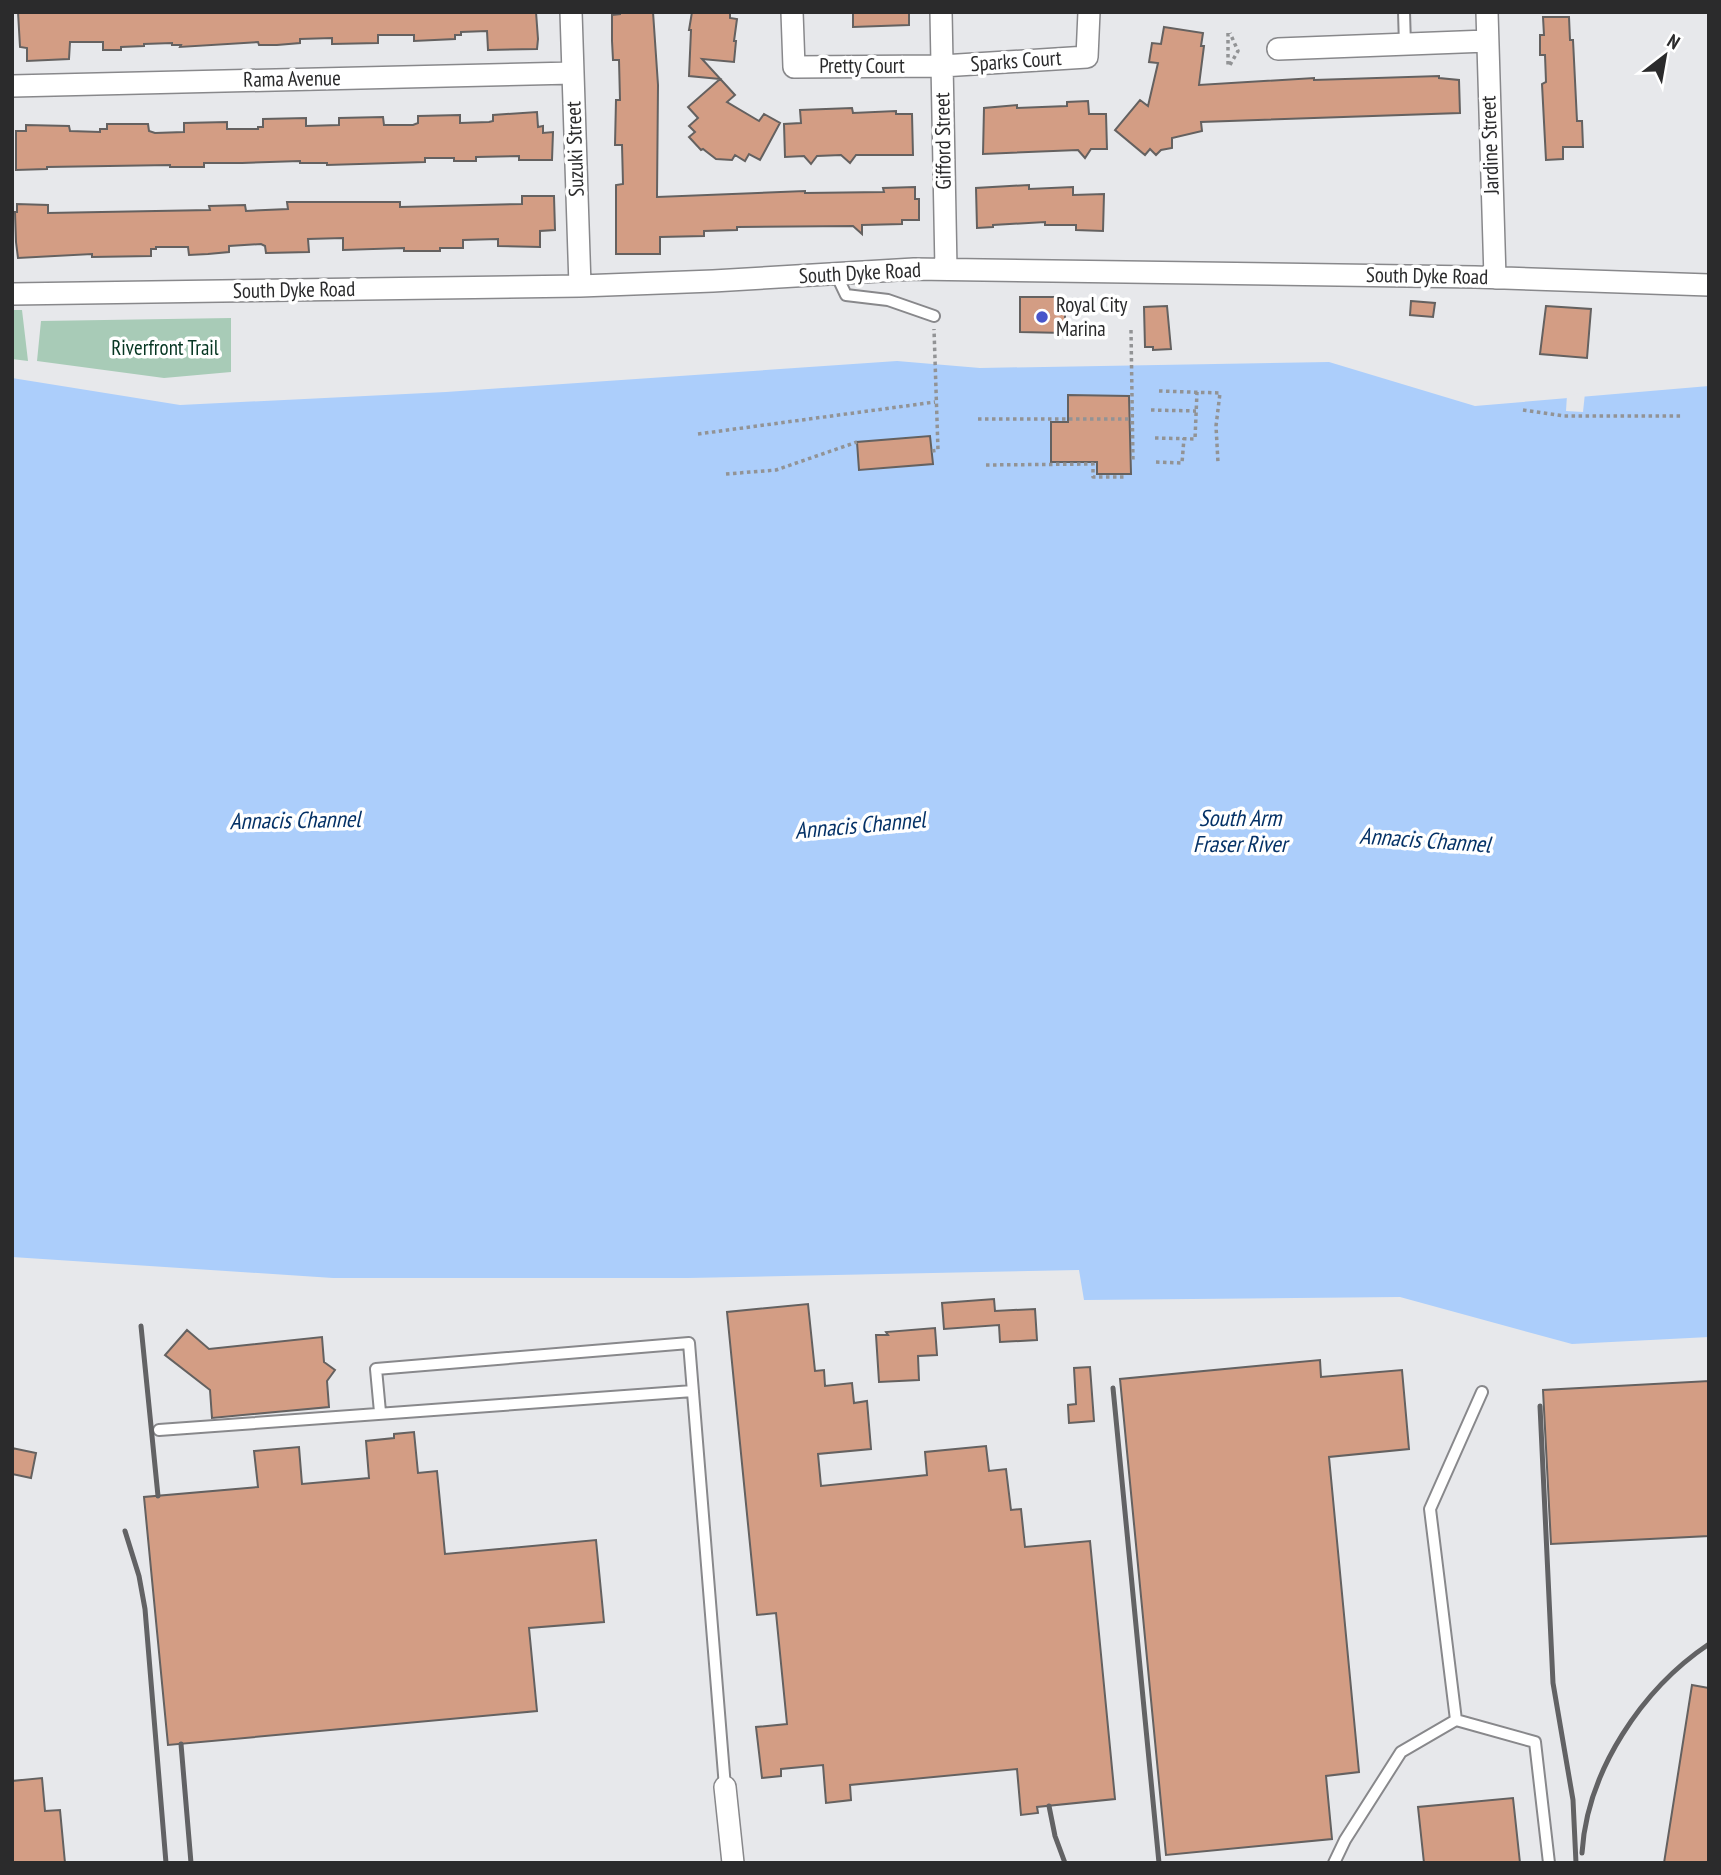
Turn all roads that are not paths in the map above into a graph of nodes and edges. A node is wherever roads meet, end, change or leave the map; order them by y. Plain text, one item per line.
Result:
1 (571, 12) edge
2 (792, 12) edge
3 (941, 12) edge
4 (1089, 12) edge
5 (1404, 12) edge
6 (1487, 12) edge
7 (1487, 41) junction
8 (1405, 45) junction
9 (1278, 49) dead end
10 (942, 66) junction
11 (573, 73) junction
12 (12, 86) edge
13 (946, 269) junction
14 (836, 274) junction
15 (1495, 278) junction
16 (1709, 285) edge
17 (580, 286) junction
18 (12, 294) edge
19 (934, 316) road end
20 (693, 1391) junction
21 (1482, 1392) dead end
22 (380, 1412) junction
23 (159, 1430) dead end
24 (1456, 1720) junction
25 (724, 1787) joint
26 (733, 1863) edge
27 (1334, 1863) edge
28 (1549, 1863) edge

1 - 11 street, Suzuki Street
2 - 10 street, Pretty Court
3 - 10 street, Gifford Street
4 - 10 street, Sparks Court
5 - 8 lane
6 - 7 street, Jardine Street
7 - 8 street
7 - 15 street, Jardine Street
8 - 9 street
10 - 13 street, Gifford Street
11 - 12 street, Rama Avenue
11 - 17 street, Suzuki Street
13 - 14 street, South Dyke Road
13 - 15 street, South Dyke Road
14 - 17 street, South Dyke Road
14 - 19 lane
15 - 16 street, South Dyke Road
17 - 18 street, South Dyke Road
20 - 22 lane
20 - 22 lane
20 - 25 lane
21 - 24 lane
22 - 23 lane
24 - 27 lane
24 - 28 lane
25 - 26 street

